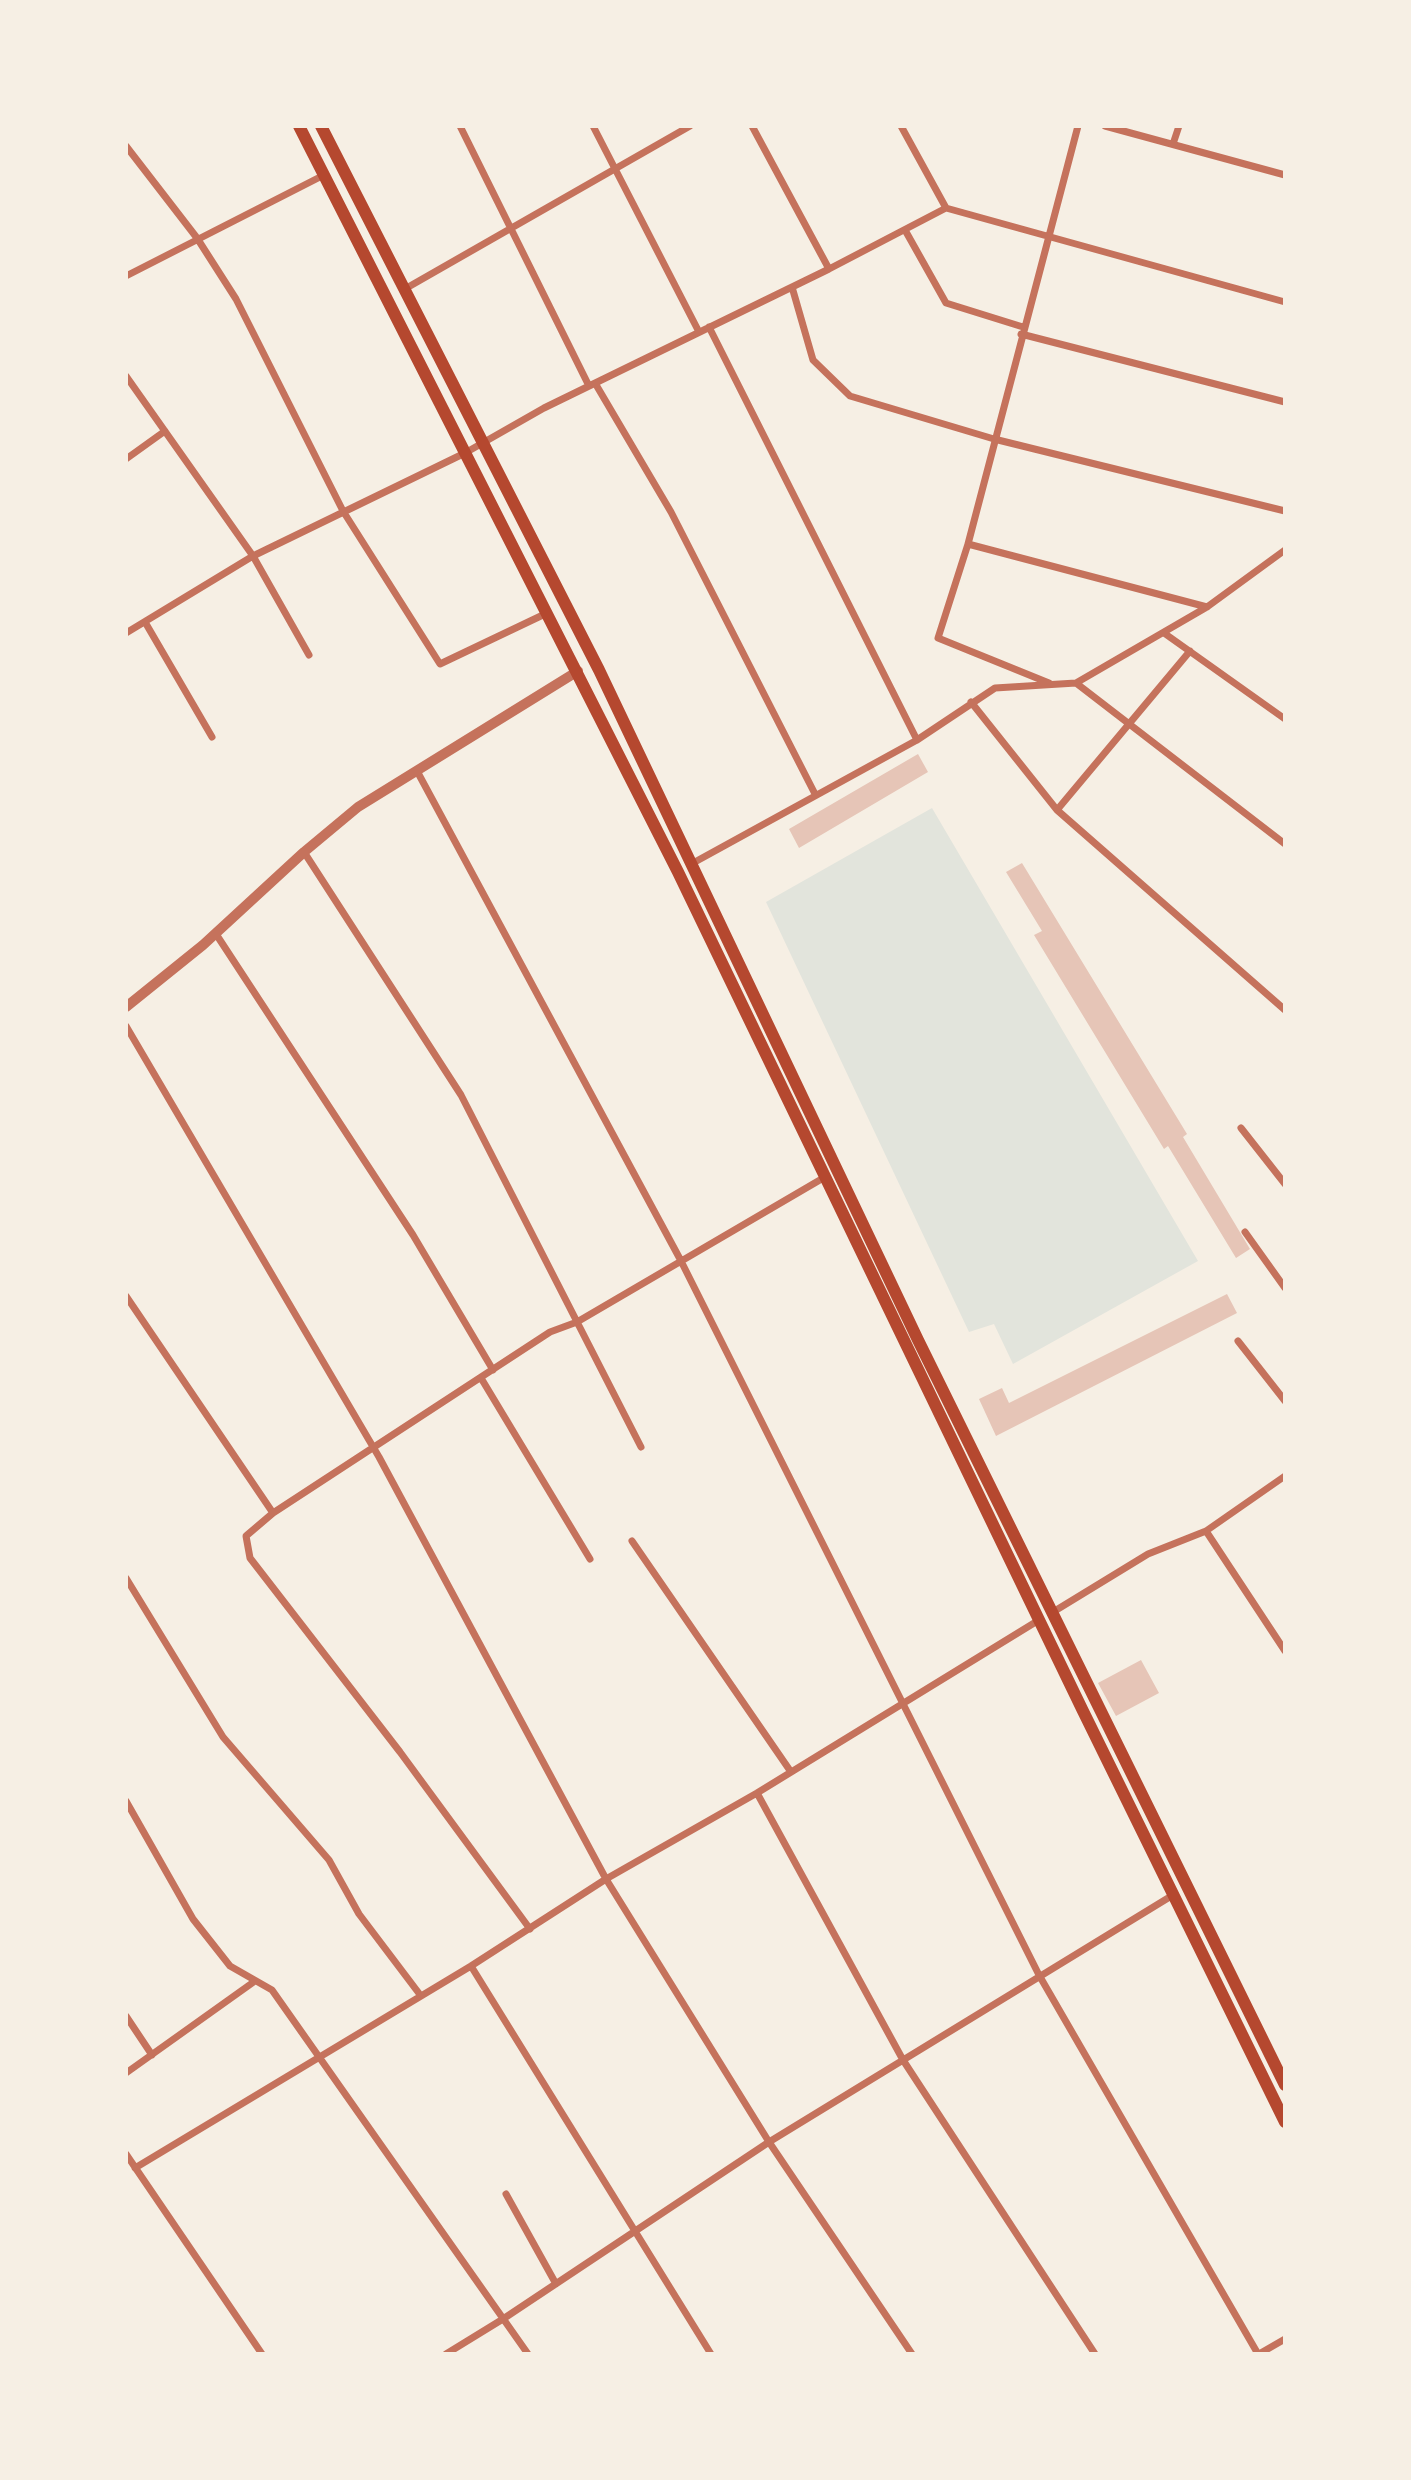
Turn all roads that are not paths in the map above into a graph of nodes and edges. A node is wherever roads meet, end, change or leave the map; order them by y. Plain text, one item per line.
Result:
1 (299, 126) edge
2 (321, 126) edge
3 (460, 126) edge
4 (593, 126) edge
5 (690, 126) edge
6 (752, 126) edge
7 (901, 126) edge
8 (1078, 126) edge
9 (1105, 126) edge
10 (1178, 126) edge
11 (1173, 144) junction
12 (126, 146) edge
13 (615, 170) junction
14 (324, 175) junction
15 (1285, 175) edge
16 (946, 208) junction
17 (513, 229) junction
18 (905, 230) junction
19 (1051, 236) junction
20 (197, 238) junction
21 (829, 269) junction
22 (126, 276) edge
23 (792, 286) junction
24 (403, 290) junction
25 (1285, 302) edge
26 (709, 327) junction
27 (1022, 331) junction
28 (699, 332) junction
29 (126, 376) edge
30 (592, 384) junction
31 (1285, 401) edge
32 (165, 431) junction
33 (994, 439) junction
34 (481, 443) junction
35 (465, 453) junction
36 (126, 458) edge
37 (343, 511) junction
38 (1285, 512) edge
39 (968, 544) junction
40 (1283, 555) edge
41 (253, 556) junction
42 (1207, 607) junction
43 (545, 614) junction
44 (145, 622) junction
45 (1164, 633) junction
46 (126, 634) edge
47 (1190, 651) junction
48 (309, 655) dead end
49 (579, 671) junction
50 (1076, 683) junction
51 (1050, 684) junction
52 (971, 702) junction
53 (1285, 719) edge
54 (1131, 725) junction
55 (212, 737) dead end
56 (917, 740) junction
57 (417, 771) junction
58 (815, 793) junction
59 (1057, 810) junction
60 (1285, 844) edge
61 (304, 852) junction
62 (693, 863) junction
63 (216, 934) junction
64 (126, 1007) edge
65 (1285, 1010) edge
66 (126, 1026) edge
67 (1241, 1128) dead end
68 (825, 1177) junction
69 (1285, 1184) edge
70 (1245, 1232) dead end
71 (680, 1259) junction
72 (1285, 1288) edge
73 (126, 1296) edge
74 (577, 1322) junction
75 (1238, 1340) dead end
76 (493, 1370) junction
77 (481, 1378) junction
78 (1285, 1401) edge
79 (373, 1447) junction
80 (641, 1447) dead end
81 (1285, 1476) edge
82 (273, 1513) junction
83 (1206, 1531) junction
84 (632, 1541) dead end
85 (590, 1559) dead end
86 (126, 1578) edge
87 (1053, 1612) junction
88 (1039, 1620) junction
89 (1285, 1651) edge
90 (901, 1703) junction
91 (791, 1772) junction
92 (757, 1793) junction
93 (126, 1801) edge
94 (606, 1879) junction
95 (1173, 1895) junction
96 (530, 1929) junction
97 (471, 1966) junction
98 (1039, 1975) junction
99 (255, 1981) junction
100 (421, 1996) junction
101 (126, 2016) edge
102 (152, 2054) junction
103 (318, 2059) junction
104 (902, 2060) junction
105 (126, 2073) edge
106 (1285, 2085) edge
107 (1285, 2122) edge
108 (769, 2142) junction
109 (126, 2154) edge
110 (135, 2168) junction
111 (506, 2194) dead end
112 (637, 2229) junction
113 (556, 2284) junction
114 (503, 2319) junction
115 (1285, 2339) edge
116 (262, 2354) edge
117 (446, 2354) edge
118 (528, 2354) edge
119 (711, 2354) edge
120 (912, 2354) edge
121 (1095, 2354) edge
122 (1259, 2354) edge

1 - 14 main road
2 - 24 main road
3 - 17 street
4 - 13 street
5 - 13 street
6 - 21 street
7 - 16 street
8 - 19 street
9 - 11 street
10 - 11 street
11 - 15 street
12 - 20 street
13 - 17 street
13 - 28 street
14 - 20 street
14 - 35 main road
16 - 18 street
16 - 19 street
17 - 24 street
17 - 30 street
18 - 21 street
18 - 27 street
19 - 25 street
19 - 27 street
20 - 22 street
20 - 37 street
21 - 23 street
23 - 26 street
23 - 33 street
24 - 34 main road
26 - 28 street
26 - 56 street
27 - 31 street
27 - 33 street
28 - 30 street
29 - 32 street
30 - 34 street
30 - 58 street
32 - 36 street
32 - 41 street
33 - 38 street
33 - 39 street
34 - 35 street
34 - 62 main road
35 - 37 street
35 - 43 main road
37 - 41 street
37 - 43 street
39 - 42 street
39 - 51 street
40 - 42 street
41 - 44 street
41 - 48 street
42 - 45 street
43 - 49 main road
44 - 46 street
44 - 55 street
45 - 47 street
45 - 50 street
47 - 53 street
47 - 54 street
49 - 57 street
49 - 68 main road
50 - 51 street
50 - 54 street
51 - 52 street
52 - 56 street
52 - 59 street
54 - 59 street
54 - 60 street
56 - 58 street
57 - 61 street
57 - 71 street
58 - 62 street
59 - 65 street
61 - 63 street
61 - 74 street
62 - 87 main road
63 - 64 street
63 - 76 street
66 - 79 street
67 - 69 street
68 - 71 street
68 - 88 main road
70 - 72 street
71 - 74 street
71 - 90 street
73 - 82 street
74 - 76 street
74 - 80 street
75 - 78 street
76 - 77 street
77 - 79 street
77 - 85 street
79 - 82 street
79 - 94 street
81 - 83 street
82 - 96 street
83 - 87 street
83 - 89 street
84 - 91 street
86 - 100 street
87 - 106 main road
88 - 90 street
88 - 95 main road
90 - 91 street
90 - 98 street
91 - 92 street
92 - 94 street
92 - 104 street
93 - 99 street
94 - 96 street
94 - 108 street
95 - 98 street
95 - 107 main road
96 - 97 street
97 - 100 street
97 - 112 street
98 - 104 street
98 - 122 street
99 - 102 street
99 - 103 street
100 - 103 street
101 - 102 street
102 - 105 street
103 - 110 street
103 - 114 street
104 - 108 street
104 - 121 street
108 - 112 street
108 - 120 street
109 - 110 street
110 - 116 street
111 - 113 street
112 - 113 street
112 - 119 street
113 - 114 street
114 - 117 street
114 - 118 street
115 - 122 street

